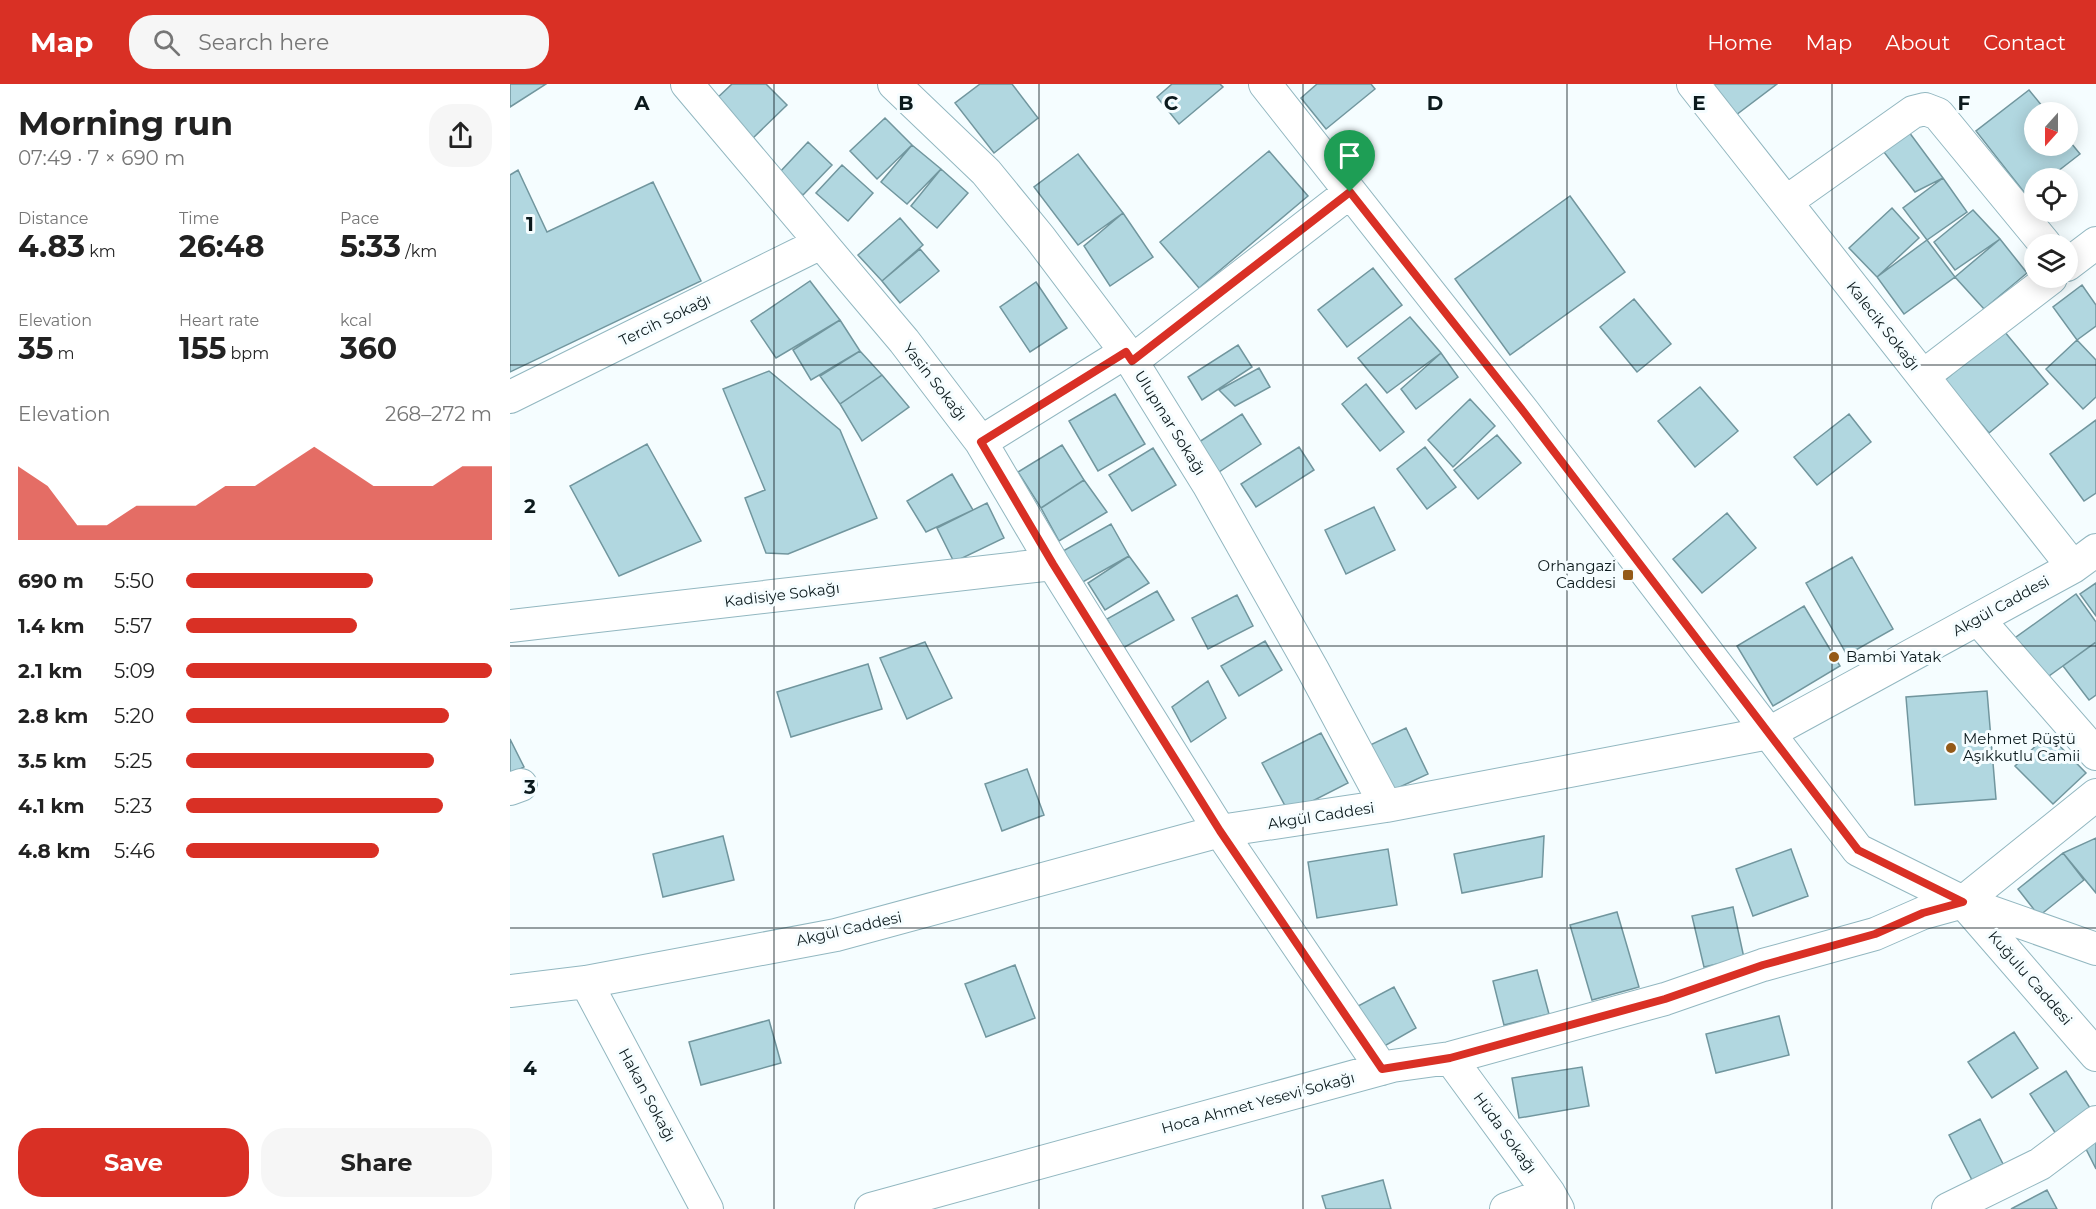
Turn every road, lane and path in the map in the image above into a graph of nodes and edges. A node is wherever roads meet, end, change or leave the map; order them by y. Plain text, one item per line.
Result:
1 (687, 84) edge
2 (894, 84) edge
3 (1265, 84) edge
4 (1693, 84) edge
5 (1350, 192) junction
6 (1786, 202) junction
7 (2037, 234) edge
8 (821, 243) junction
9 (2096, 243) edge
10 (2078, 257) edge
11 (2038, 288) edge
12 (1129, 356) junction
13 (1923, 376) junction
14 (510, 396) edge
15 (981, 442) junction
16 (2084, 558) edge
17 (1053, 564) junction
18 (1978, 619) junction
19 (510, 626) edge
20 (1769, 733) junction
21 (2096, 754) edge
22 (2096, 795) edge
23 (1386, 806) junction
24 (1220, 831) junction
25 (1963, 902) junction
26 (2096, 949) edge
27 (586, 982) junction
28 (510, 991) edge
29 (2096, 1055) edge
30 (1450, 1058) junction
31 (1382, 1069) junction
32 (2096, 1122) edge
33 (1554, 1201) edge
34 (707, 1209) edge
35 (871, 1209) edge
36 (1506, 1209) edge
37 (1948, 1209) edge

1 - 8 street, Yasin Sokağı
2 - 12 street, Ulupınar Sokağı
3 - 5 street
4 - 6 street, Kalecik Sokağı
5 - 12 street
5 - 20 street
6 - 7 street
6 - 13 street, Kalecik Sokağı
8 - 14 street, Tercih Sokağı
8 - 15 street, Yasin Sokağı
9 - 10 street
11 - 13 street
12 - 15 street
12 - 23 street, Ulupınar Sokağı
13 - 16 street, Kalecik Sokağı
15 - 17 street, Yasin Sokağı
16 - 18 street, Akgül Caddesi
17 - 19 street, Kadisiye Sokağı
17 - 24 street, Yasin Sokağı
18 - 20 street, Akgül Caddesi
18 - 21 street
20 - 23 street, Akgül Caddesi
20 - 25 street
22 - 25 street, Hoca Ahmet Yesevi Sokağı
23 - 24 street, Akgül Caddesi
24 - 27 street, Akgül Caddesi
24 - 31 street, Yasin Sokağı
25 - 26 street
25 - 29 street, Kuğulu Caddesi
25 - 30 street, Hoca Ahmet Yesevi Sokağı
27 - 28 street, Akgül Caddesi
27 - 34 street, Hakan Sokağı
30 - 31 street, Hoca Ahmet Yesevi Sokağı
30 - 33 street, Hüda Sokağı
31 - 35 street, Hoca Ahmet Yesevi Sokağı
32 - 37 street
33 - 36 street

